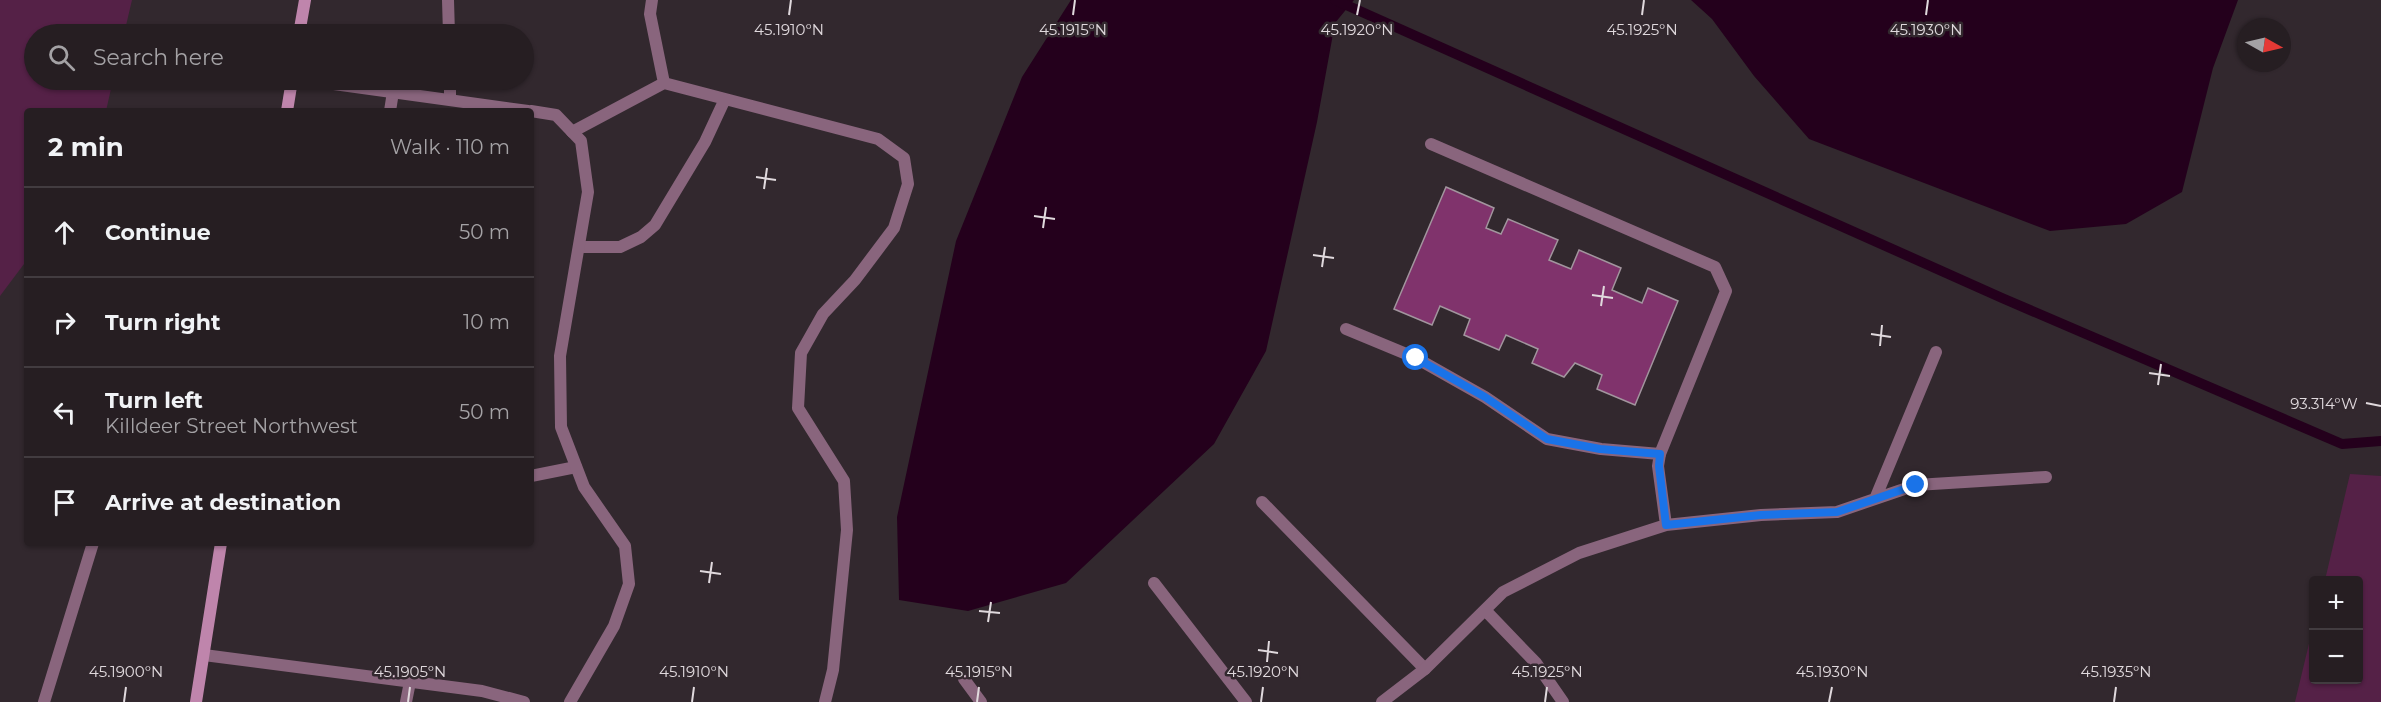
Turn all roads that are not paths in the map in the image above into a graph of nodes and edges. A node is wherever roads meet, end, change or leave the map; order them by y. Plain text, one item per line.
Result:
1 (304, 0) edge
2 (448, 0) edge
3 (652, 0) edge
4 (300, 24) edge
5 (449, 24) edge
6 (664, 83) junction
7 (290, 90) edge
8 (378, 90) edge
9 (450, 90) edge
10 (393, 92) junction
11 (450, 99) junction
12 (725, 99) junction
13 (287, 108) edge
14 (390, 108) edge
15 (509, 108) edge
16 (534, 112) edge
17 (572, 132) junction
18 (1431, 144) dead end
19 (579, 247) junction
20 (1346, 329) dead end
21 (1935, 352) dead end
22 (1660, 454) junction
23 (576, 467) junction
24 (534, 475) edge
25 (2046, 477) dead end
26 (1875, 499) junction
27 (1262, 502) dead end
28 (1666, 525) junction
29 (92, 546) edge
30 (221, 546) edge
31 (1154, 583) dead end
32 (1485, 610) junction
33 (204, 655) junction
34 (1425, 669) junction
35 (964, 679) dead end
36 (410, 682) junction
37 (44, 702) edge
38 (196, 702) edge
39 (406, 702) edge
40 (524, 702) edge
41 (570, 702) edge
42 (825, 702) edge
43 (981, 702) edge
44 (1246, 702) edge
45 (1382, 702) edge
46 (1563, 702) edge

1 - 4 street
2 - 5 street
3 - 6 street
6 - 12 street
6 - 17 street
7 - 13 street
8 - 10 street
9 - 11 street
10 - 11 street
10 - 14 street
11 - 15 street
12 - 19 street
12 - 42 street
16 - 17 street
17 - 19 street
18 - 22 street
19 - 23 street
20 - 22 street
21 - 26 street
22 - 28 street
23 - 24 street
23 - 41 street
25 - 26 street
26 - 28 street
27 - 34 street
28 - 32 street
29 - 37 street
30 - 33 street
31 - 44 street
32 - 34 street
32 - 46 street
33 - 36 street
33 - 38 street
34 - 45 street
35 - 43 street
36 - 39 street
36 - 40 street

